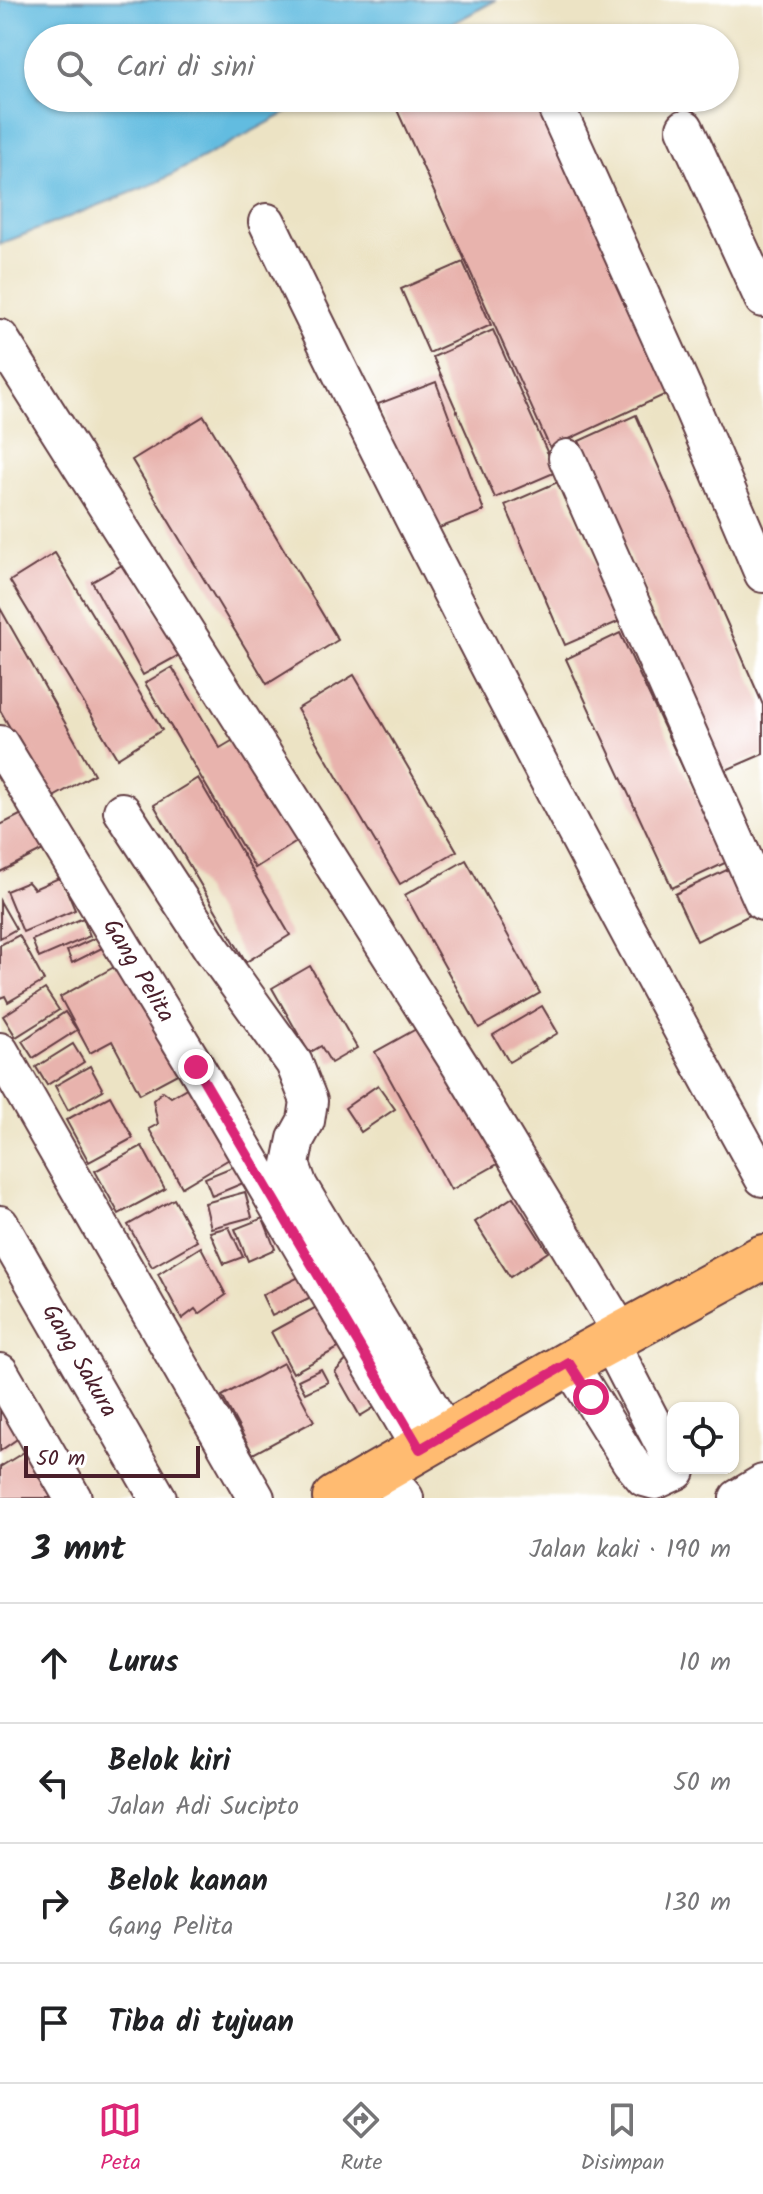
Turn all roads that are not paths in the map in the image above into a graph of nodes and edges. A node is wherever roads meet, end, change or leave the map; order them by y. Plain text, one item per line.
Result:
1 (558, 112) edge
2 (685, 128) dead end
3 (267, 222) dead end
4 (763, 299) edge
5 (0, 338) edge
6 (567, 458) dead end
7 (763, 574) edge
8 (0, 744) edge
9 (122, 811) dead end
10 (763, 902) edge
11 (0, 1051) edge
12 (763, 1178) edge
13 (0, 1224) edge
14 (763, 1257) edge
15 (616, 1337) junction
16 (569, 1363) junction
17 (0, 1372) edge
18 (433, 1441) junction
19 (680, 1475) edge
20 (763, 1483) edge
21 (394, 1485) edge
22 (73, 1498) edge
23 (158, 1498) edge
24 (256, 1498) edge
25 (335, 1498) edge
26 (738, 1498) edge

1 - 7 street
2 - 4 street
3 - 12 street
5 - 15 street
6 - 10 street
8 - 18 street, Gang Pelita
9 - 18 street
11 - 24 street
13 - 23 street, Gang Sakura
14 - 15 main road
15 - 16 main road
15 - 19 street
16 - 18 main road
16 - 19 street
17 - 22 street
18 - 21 main road
20 - 26 street
21 - 25 main road

